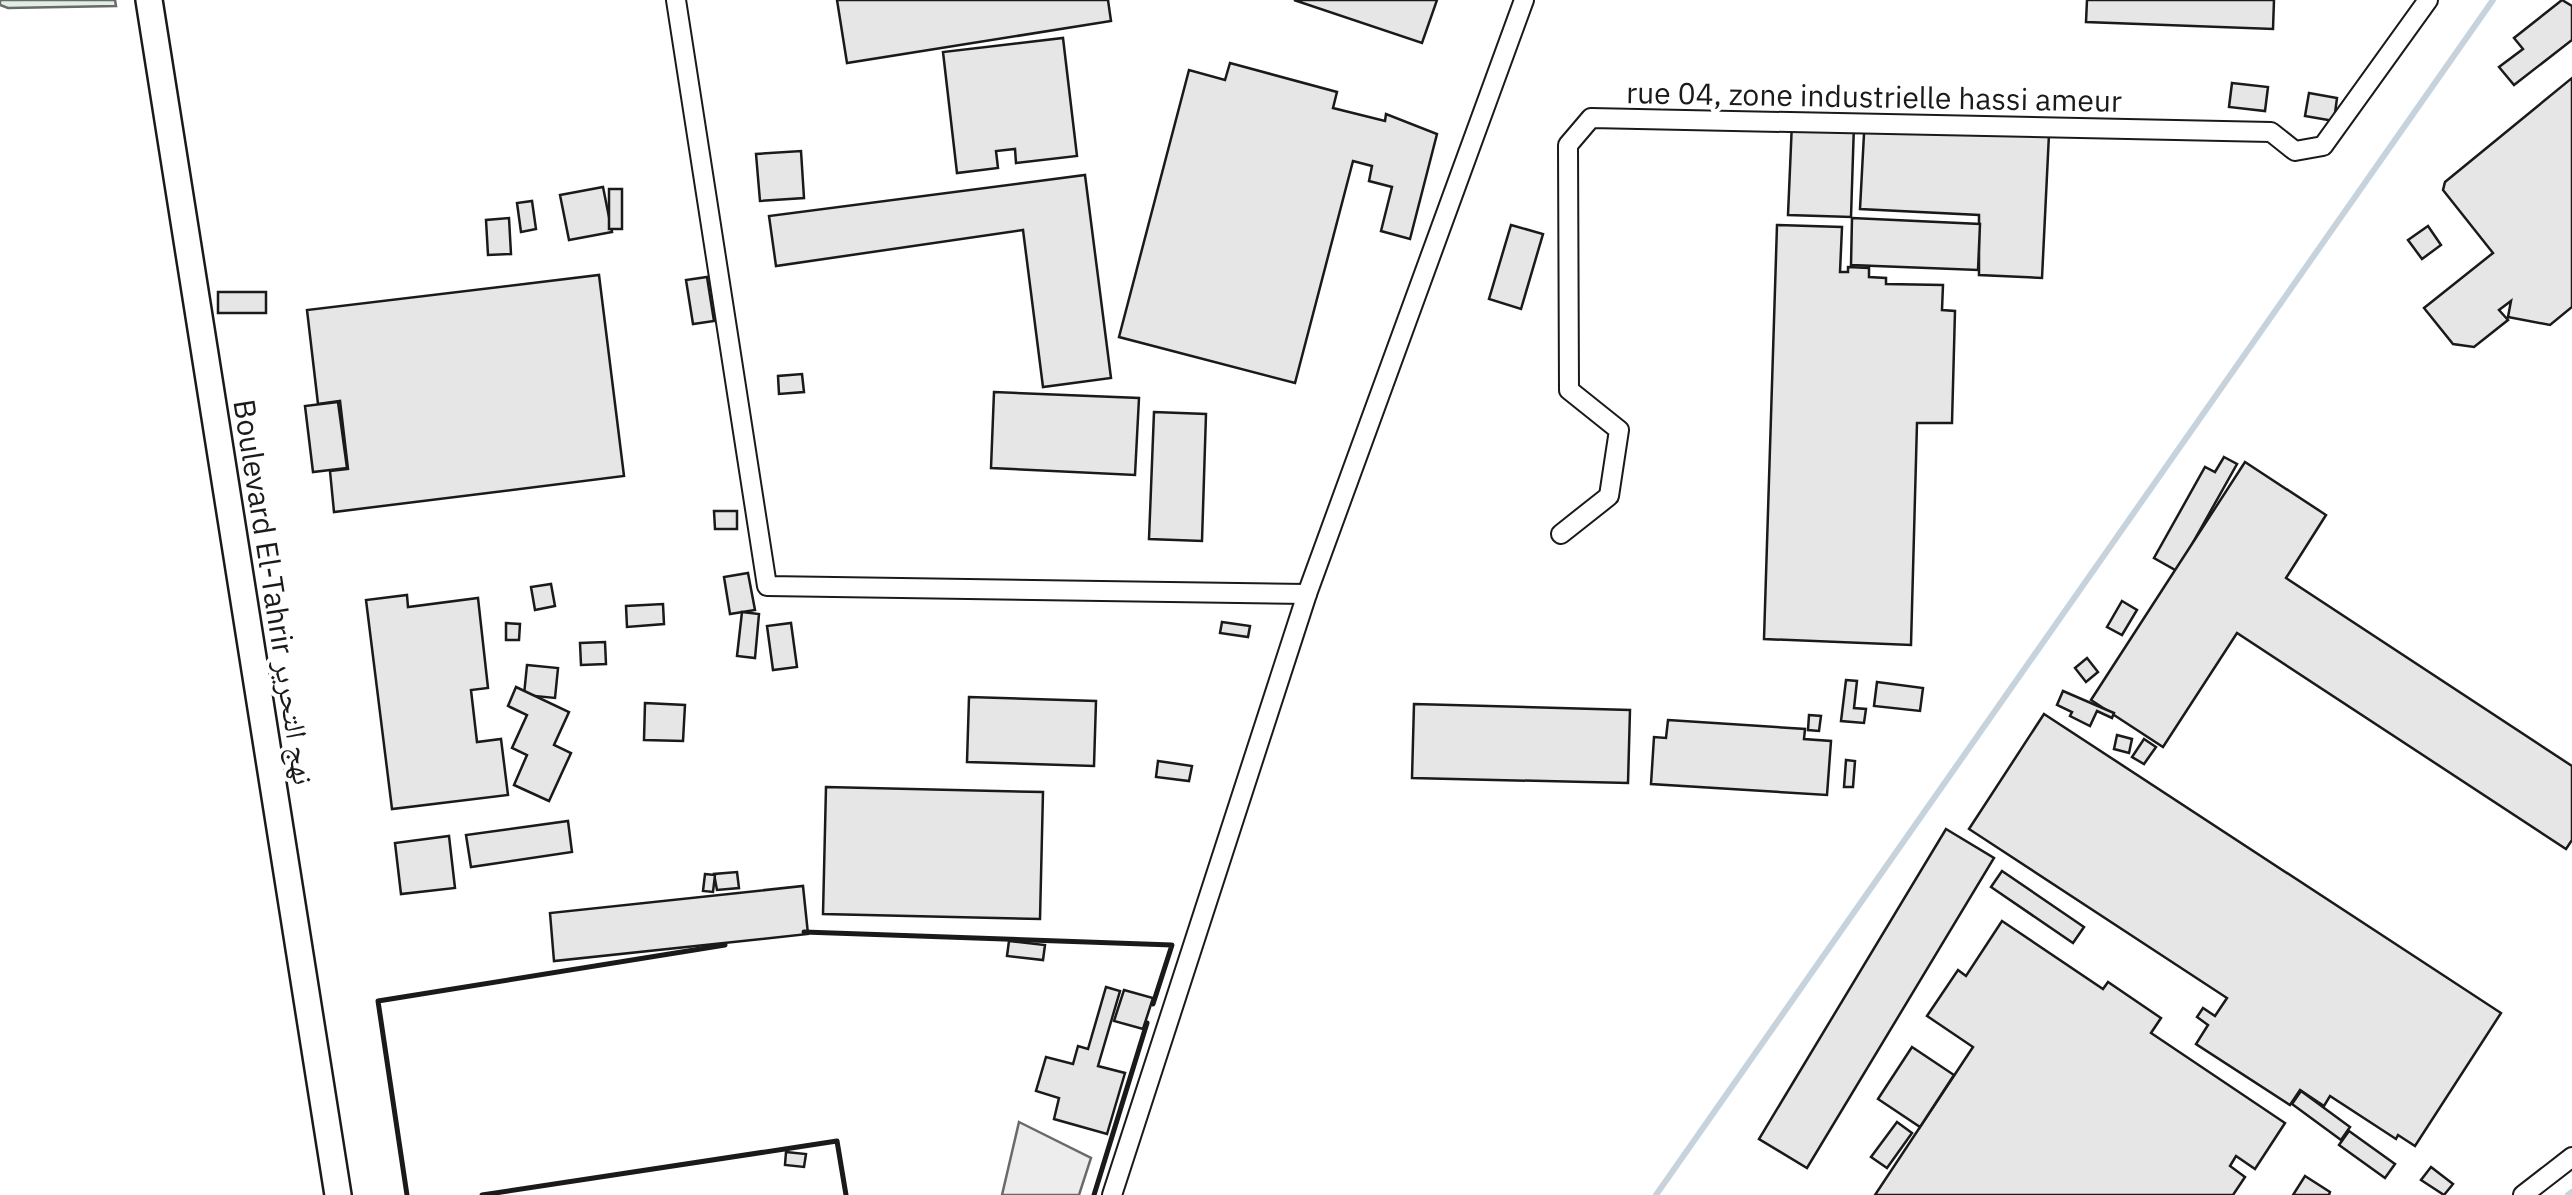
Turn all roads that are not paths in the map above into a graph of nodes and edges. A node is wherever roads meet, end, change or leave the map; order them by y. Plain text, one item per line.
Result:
1 (149, 0) edge
2 (676, 0) edge
3 (1524, 0) edge
4 (2428, 0) edge
5 (1561, 534) dead end
6 (1308, 594) junction
7 (2572, 1157) edge
8 (338, 1195) edge
9 (1112, 1195) edge
10 (2523, 1195) edge

1 - 8 main road, Boulevard El-Tahrir نهج التحرير
2 - 6 street
3 - 6 street
4 - 5 street, rue 04, zone industrielle hassi ameur
6 - 9 street
7 - 10 street

